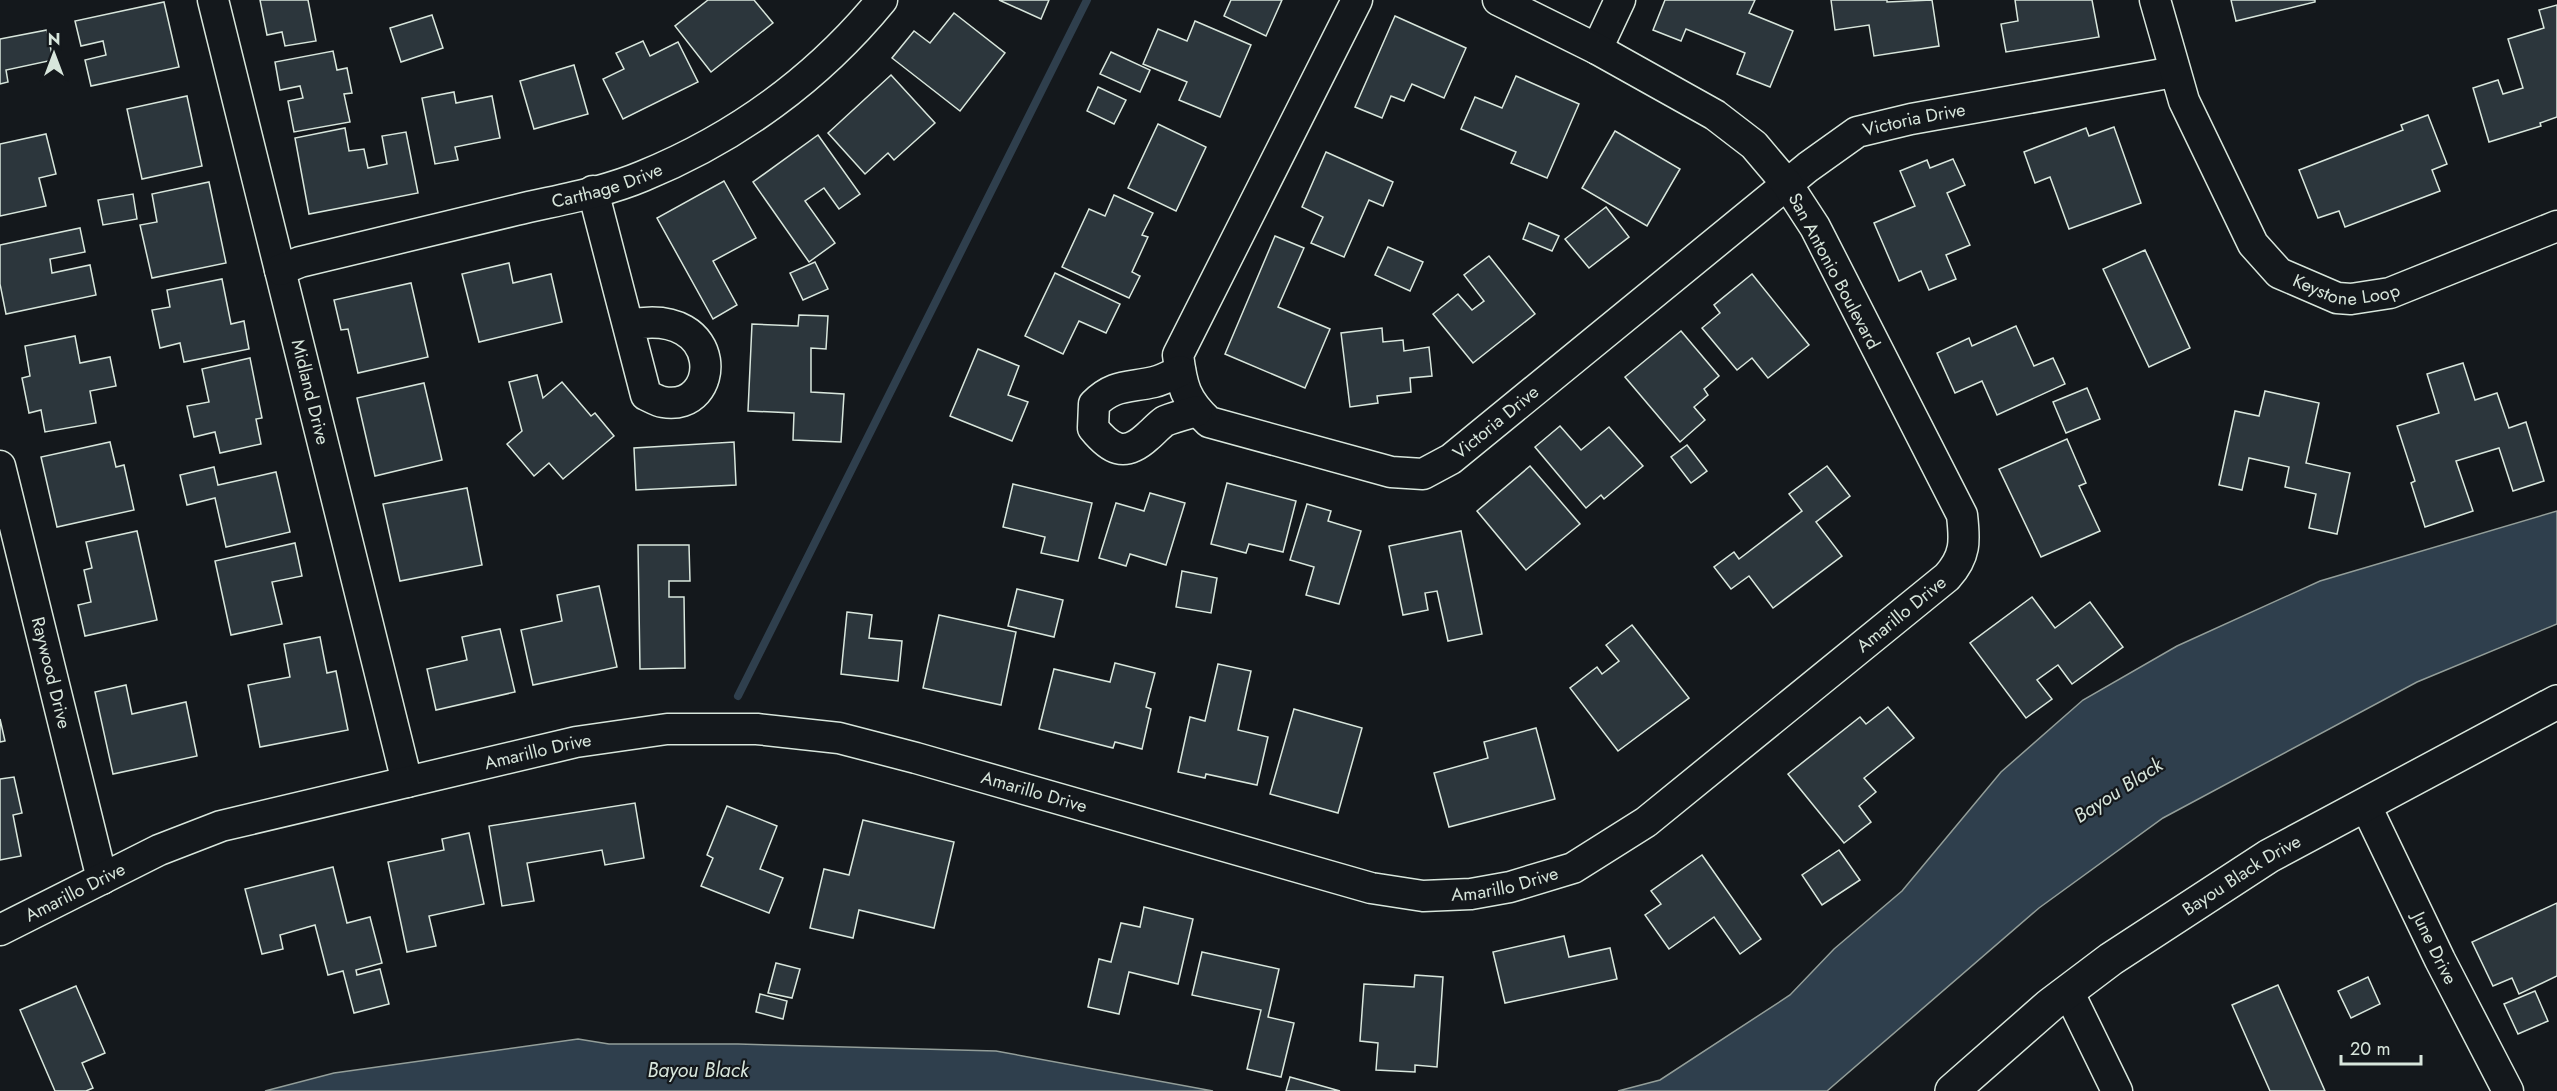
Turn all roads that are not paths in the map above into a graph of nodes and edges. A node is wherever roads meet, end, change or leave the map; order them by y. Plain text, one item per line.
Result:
1 (213, 0) edge
2 (882, 0) edge
3 (1358, 0) edge
4 (1498, 0) edge
5 (1620, 0) edge
6 (2155, 0) edge
7 (1597, 50) junction
8 (2174, 72) junction
9 (1787, 184) junction
10 (593, 191) junction
11 (2557, 226) edge
12 (280, 270) junction
13 (629, 325) dead end
14 (1180, 371) junction
15 (1197, 411) junction
16 (0, 466) edge
17 (1965, 540) joint
18 (2557, 702) edge
19 (407, 782) junction
20 (2365, 804) junction
21 (102, 879) junction
22 (0, 930) edge
23 (2068, 991) junction
24 (1952, 1091) edge
25 (2117, 1091) edge
26 (2508, 1091) edge

1 - 12 street, Midland Drive
2 - 10 street, Carthage Drive
3 - 14 street
4 - 7 street, San Antonio Boulevard
5 - 7 street
6 - 8 street, Keystone Loop
7 - 9 street, San Antonio Boulevard
8 - 9 street, Victoria Drive
8 - 11 street, Keystone Loop
9 - 15 street, Victoria Drive
9 - 17 street, San Antonio Boulevard
10 - 12 street, Carthage Drive
10 - 13 street
12 - 19 street, Midland Drive
14 - 15 street
14 - 15 street
16 - 21 street, Raywood Drive
17 - 19 street, Amarillo Drive
18 - 20 main road, Bayou Black Drive
19 - 21 street, Amarillo Drive
20 - 23 main road, Bayou Black Drive
20 - 26 street, June Drive
21 - 22 street, Amarillo Drive
23 - 24 main road, Bayou Black Drive
23 - 25 street

